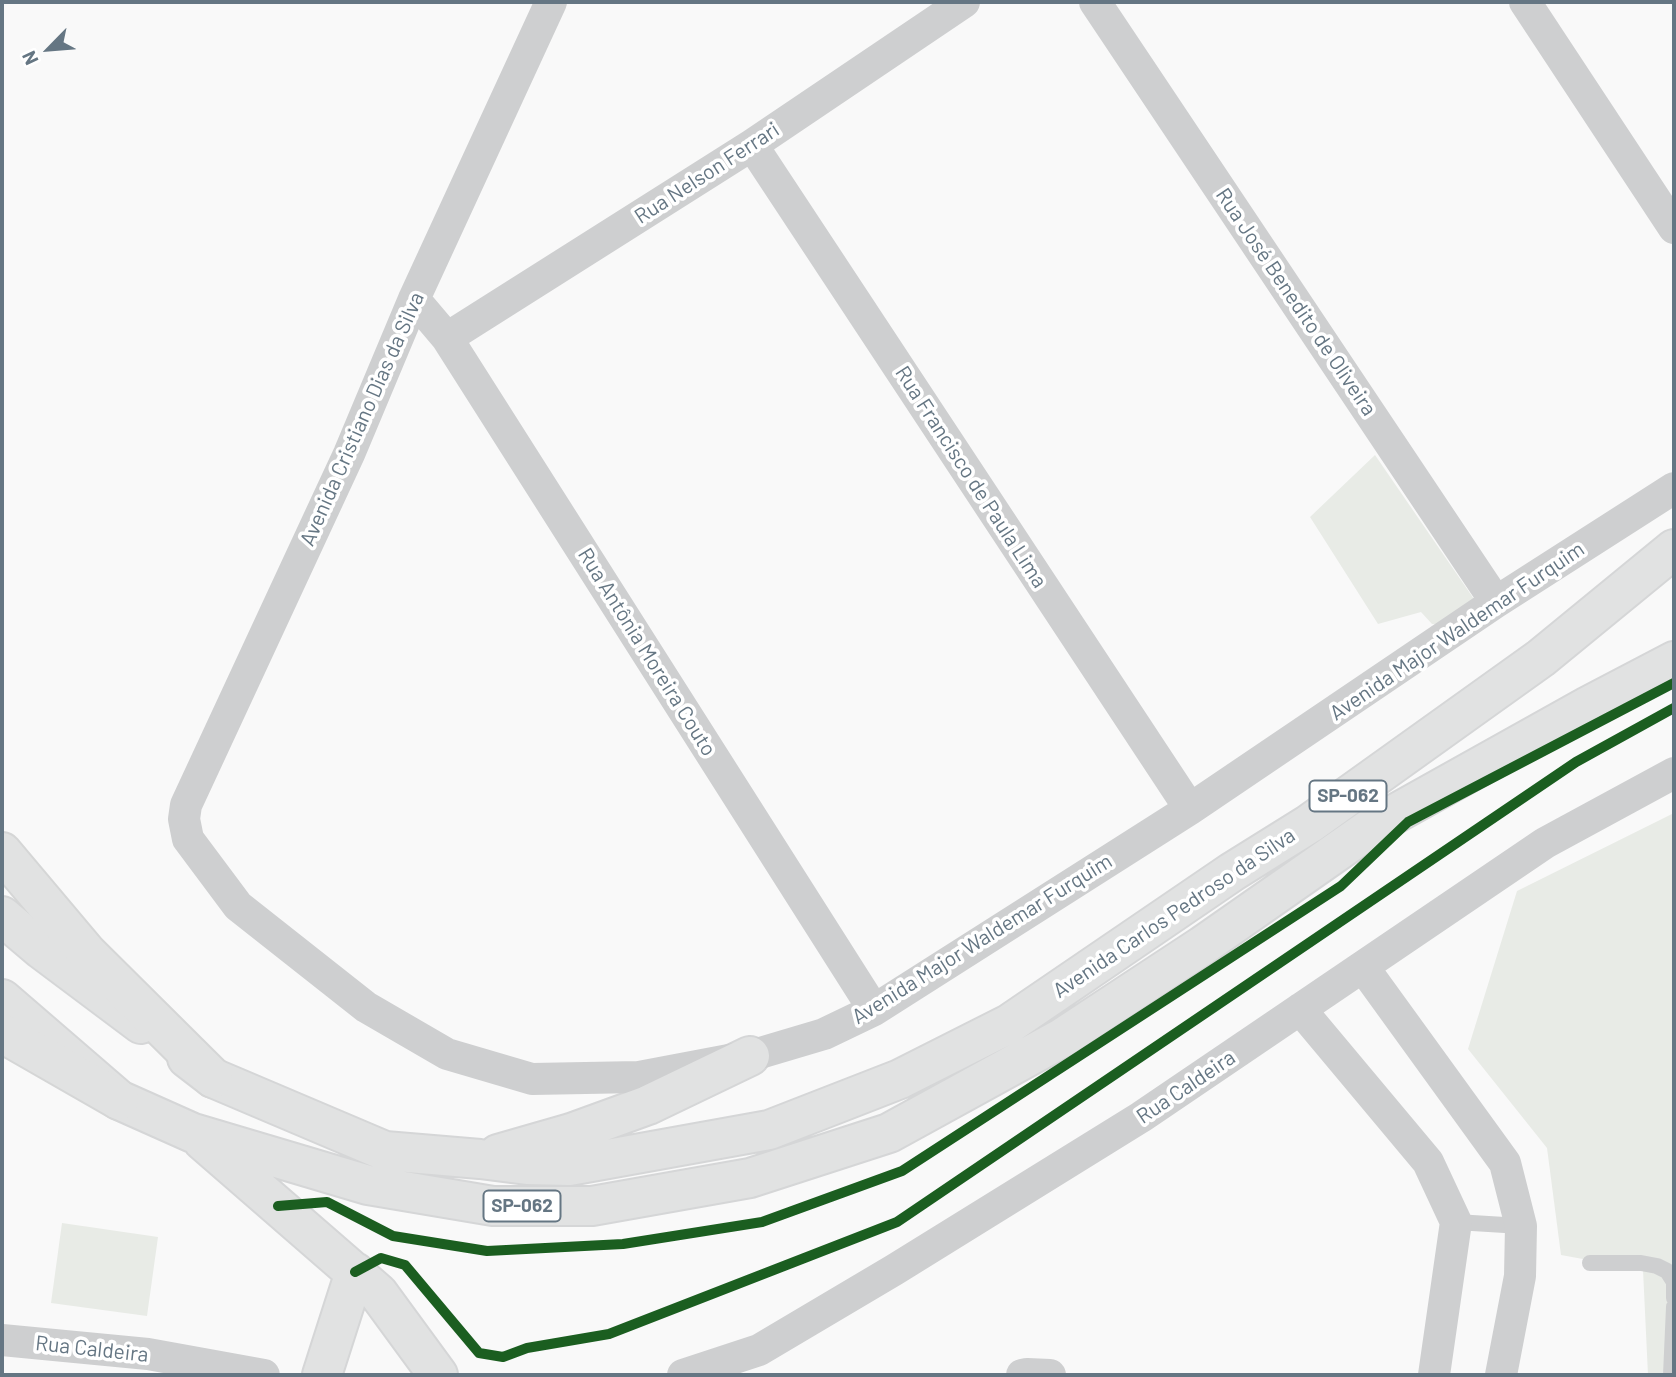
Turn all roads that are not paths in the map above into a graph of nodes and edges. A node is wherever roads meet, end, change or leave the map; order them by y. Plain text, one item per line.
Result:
1 (551, 2) edge
2 (964, 2) edge
3 (1095, 2) edge
4 (1525, 2) edge
5 (752, 145) junction
6 (1674, 228) edge
7 (414, 299) junction
8 (447, 338) junction
9 (1674, 488) edge
10 (1674, 549) edge
11 (1496, 603) junction
12 (1674, 662) edge
13 (1674, 773) edge
14 (1190, 809) junction
15 (188, 839) joint
16 (2, 852) edge
17 (2, 916) edge
18 (1363, 967) junction
19 (2, 999) edge
20 (1300, 1009) junction
21 (874, 1010) junction
22 (2, 1033) edge
23 (750, 1056) junction
24 (213, 1078) junction
25 (119, 1100) junction
26 (193, 1133) junction
27 (480, 1159) junction
28 (1456, 1222) junction
29 (1521, 1226) junction
30 (1590, 1263) dead end
31 (355, 1272) junction
32 (1674, 1298) edge
33 (1674, 1307) edge
34 (2, 1340) edge
35 (264, 1375) edge
36 (322, 1375) edge
37 (438, 1375) edge
38 (683, 1375) edge
39 (1022, 1375) edge
40 (1050, 1375) edge
41 (1434, 1375) edge
42 (1501, 1375) edge
43 (1671, 1375) edge

1 - 7 street, Avenida Cristiano Dias da Silva
2 - 5 street, Rua Nelson Ferrari
3 - 11 street, Rua José Benedito de Oliveira
4 - 6 street
5 - 8 street, Rua Nelson Ferrari
5 - 14 street, Rua Francisco de Paula Lima
7 - 8 street, Rua Antônia Moreira Couto
7 - 15 street, Avenida Cristiano Dias da Silva
8 - 21 street, Rua Antônia Moreira Couto
9 - 11 street, Avenida Major Waldemar Furquim
10 - 27 main road, Avenida Carlos Pedroso da Silva / SP-062
11 - 14 street, Avenida Major Waldemar Furquim
12 - 26 main road, Avenida Carlos Pedroso da Silva / SP-062
13 - 18 street, Rua Caldeira
14 - 21 street, Avenida Major Waldemar Furquim
15 - 23 street, Avenida Major Waldemar Furquim
16 - 24 main road
17 - 24 main road, SP-062
18 - 20 street, Rua Caldeira
18 - 29 street
19 - 25 main road, SP-062
20 - 28 street
20 - 38 street, Rua Caldeira
21 - 23 street, Avenida Major Waldemar Furquim
22 - 25 main road
23 - 27 main road
24 - 27 main road, SP-062
25 - 26 main road, SP-062
26 - 31 main road
28 - 29 lane
28 - 41 street
29 - 42 street
30 - 32 lane
31 - 36 main road
31 - 37 main road
33 - 43 lane
34 - 35 street, Rua Caldeira
39 - 40 street

